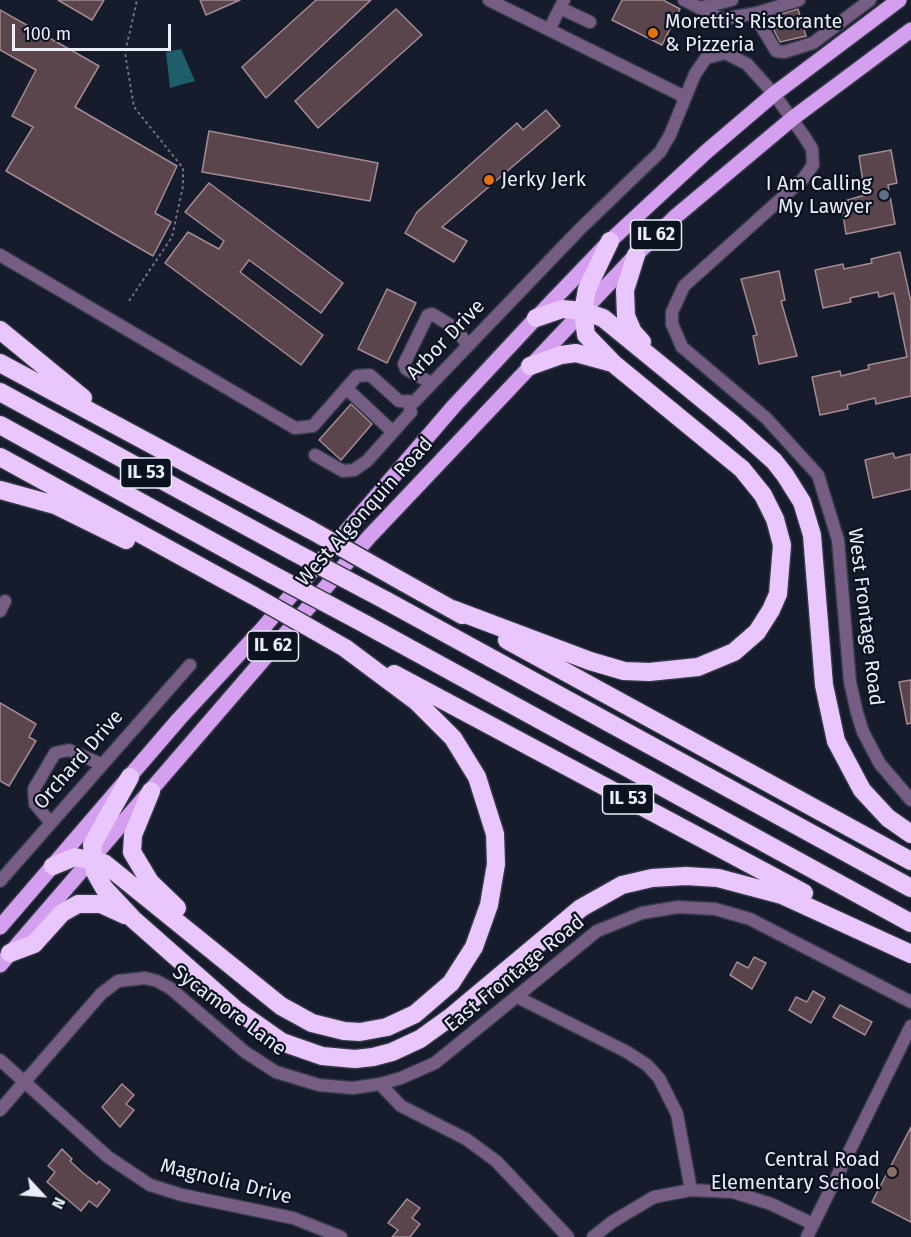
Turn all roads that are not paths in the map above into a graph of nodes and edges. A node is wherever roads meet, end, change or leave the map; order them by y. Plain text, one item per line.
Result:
1 (489, 0) edge
2 (684, 0) edge
3 (732, 0) edge
4 (800, 0) edge
5 (870, 0) edge
6 (899, 0) edge
7 (562, 4) edge
8 (699, 8) junction
9 (754, 14) junction
10 (590, 22) dead end
11 (549, 30) junction
12 (911, 30) edge
13 (774, 94) junction
14 (685, 97) junction
15 (793, 118) junction
16 (610, 241) junction
17 (0, 255) edge
18 (636, 255) junction
19 (583, 310) junction
20 (536, 318) junction
21 (0, 330) edge
22 (468, 345) junction
23 (0, 363) edge
24 (614, 364) junction
25 (530, 366) junction
26 (666, 368) junction
27 (431, 383) junction
28 (346, 388) junction
29 (0, 392) edge
30 (408, 401) junction
31 (0, 425) edge
32 (393, 432) junction
33 (133, 434) junction
34 (315, 455) dead end
35 (0, 457) edge
36 (0, 490) edge
37 (187, 560) junction
38 (452, 609) junction
39 (345, 648) junction
40 (190, 665) dead end
41 (101, 764) junction
42 (130, 777) junction
43 (151, 791) junction
44 (911, 800) edge
45 (51, 823) junction
46 (911, 834) edge
47 (93, 859) junction
48 (911, 861) edge
49 (53, 866) junction
50 (0, 882) edge
51 (911, 888) edge
52 (133, 919) junction
53 (911, 923) edge
54 (0, 927) edge
55 (911, 953) edge
56 (5, 959) edge
57 (238, 969) junction
58 (517, 997) junction
59 (911, 1002) edge
60 (911, 1026) edge
61 (0, 1060) edge
62 (25, 1081) junction
63 (380, 1084) junction
64 (0, 1110) edge
65 (691, 1191) junction
66 (813, 1224) junction
67 (341, 1237) edge
68 (568, 1237) edge
69 (593, 1237) edge
70 (807, 1237) edge

1 - 11 street
2 - 8 street
3 - 8 street
4 - 9 street
5 - 9 street
6 - 13 main road, IL 62
7 - 10 street
7 - 11 street
8 - 9 street
11 - 14 street
12 - 15 main road, IL 62
13 - 14 street, Arbor Drive
13 - 15 street, Arbor Drive
13 - 16 main road, West Algonquin Road / IL 62
14 - 22 street, Arbor Drive
15 - 18 main road, West Algonquin Road / IL 62
15 - 44 street, West Frontage Road
16 - 19 highway
16 - 20 main road, West Algonquin Road / IL 62
17 - 28 street, Arbor Drive
18 - 19 main road, West Algonquin Road / IL 62
18 - 26 highway
19 - 20 highway
19 - 24 highway
19 - 25 main road, West Algonquin Road / IL 62
19 - 26 highway
20 - 42 main road, West Algonquin Road / IL 62
21 - 33 highway
22 - 27 street, Arbor Drive
22 - 27 street
23 - 33 highway, IL 53
24 - 25 highway
24 - 38 highway
25 - 43 main road, West Algonquin Road / IL 62
26 - 46 highway
27 - 30 street, Arbor Drive
28 - 30 street, Arbor Drive
28 - 32 street
29 - 51 highway, IL 53, bridge
30 - 32 street
31 - 53 highway, IL 53, bridge
32 - 34 street
33 - 38 highway, IL 53, bridge
35 - 37 highway, IL 53
36 - 37 highway
37 - 39 highway, IL 53, bridge
38 - 48 highway, IL 53
39 - 55 highway, IL 53
39 - 57 highway
40 - 41 street, Orchard Drive
41 - 45 street, Orchard Drive
41 - 45 street
42 - 47 highway
42 - 49 main road, West Algonquin Road / IL 62
43 - 47 main road, West Algonquin Road / IL 62
43 - 57 highway
45 - 50 street, Orchard Drive
47 - 49 highway
47 - 52 highway
47 - 56 main road, West Algonquin Road / IL 62
47 - 57 highway
49 - 54 main road, West Algonquin Road / IL 62
52 - 55 highway
52 - 56 highway
58 - 59 street, East Frontage Road
58 - 63 street, East Frontage Road
58 - 65 street
60 - 66 street
61 - 62 street, Magnolia Drive
62 - 63 street, Sycamore Lane
62 - 64 street
62 - 67 street, Magnolia Drive
63 - 68 street
65 - 66 street
65 - 69 street
66 - 70 street

